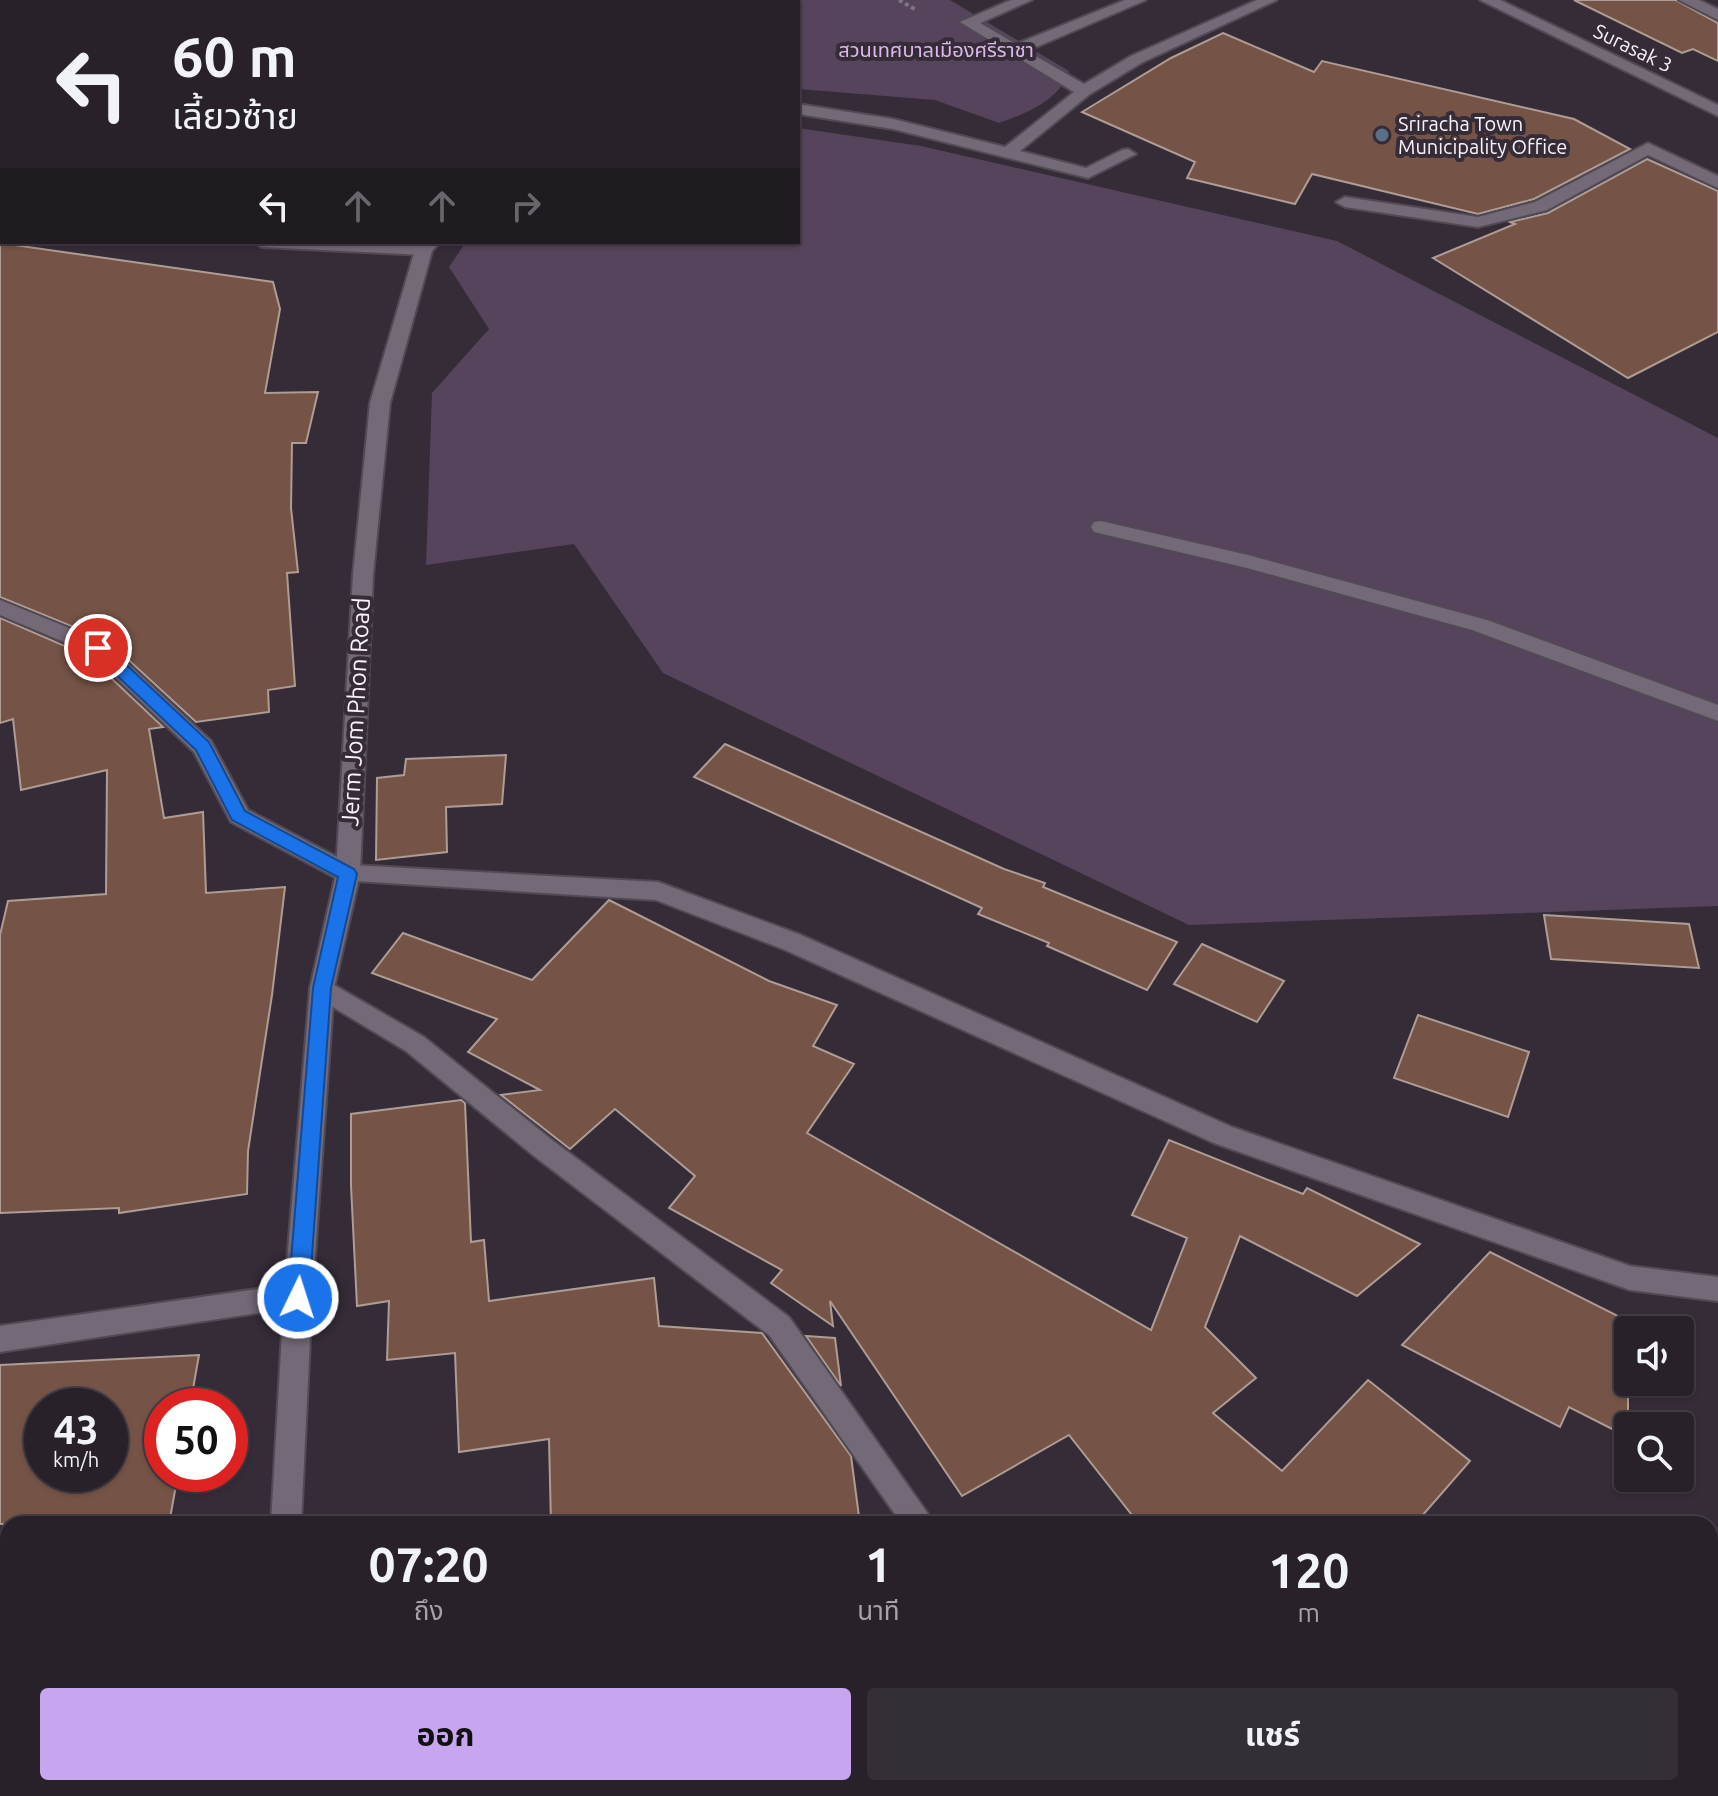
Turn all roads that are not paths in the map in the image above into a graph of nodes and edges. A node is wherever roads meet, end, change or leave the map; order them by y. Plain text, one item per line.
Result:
1 (1024, 0) edge
2 (1138, 0) edge
3 (1269, 0) edge
4 (1488, 0) edge
5 (1687, 0) edge
6 (1718, 15) edge
7 (1015, 50) junction
8 (1084, 91) junction
9 (800, 109) edge
10 (1718, 111) edge
11 (1009, 152) junction
12 (1128, 154) dead end
13 (1718, 183) edge
14 (1345, 202) dead end
15 (344, 244) edge
16 (427, 246) edge
17 (1101, 527) dead end
18 (0, 607) edge
19 (1718, 713) edge
20 (348, 874) junction
21 (322, 988) junction
22 (1718, 1289) edge
23 (298, 1298) junction
24 (0, 1339) edge
25 (286, 1516) edge
26 (914, 1516) edge

1 - 7 street
2 - 7 street
3 - 8 street
4 - 10 street, Surasak 3
5 - 6 street
7 - 8 street
8 - 11 street
9 - 11 street
11 - 12 street
13 - 14 street
15 - 16 street
16 - 20 street, Jerm Jom Phon Road
17 - 19 street
18 - 20 street
20 - 21 street, Jerm Jom Phon Road
20 - 22 street
21 - 23 street, Jerm Jom Phon Road
21 - 26 street
23 - 24 street
23 - 25 street, Jerm Jom Phon Road

